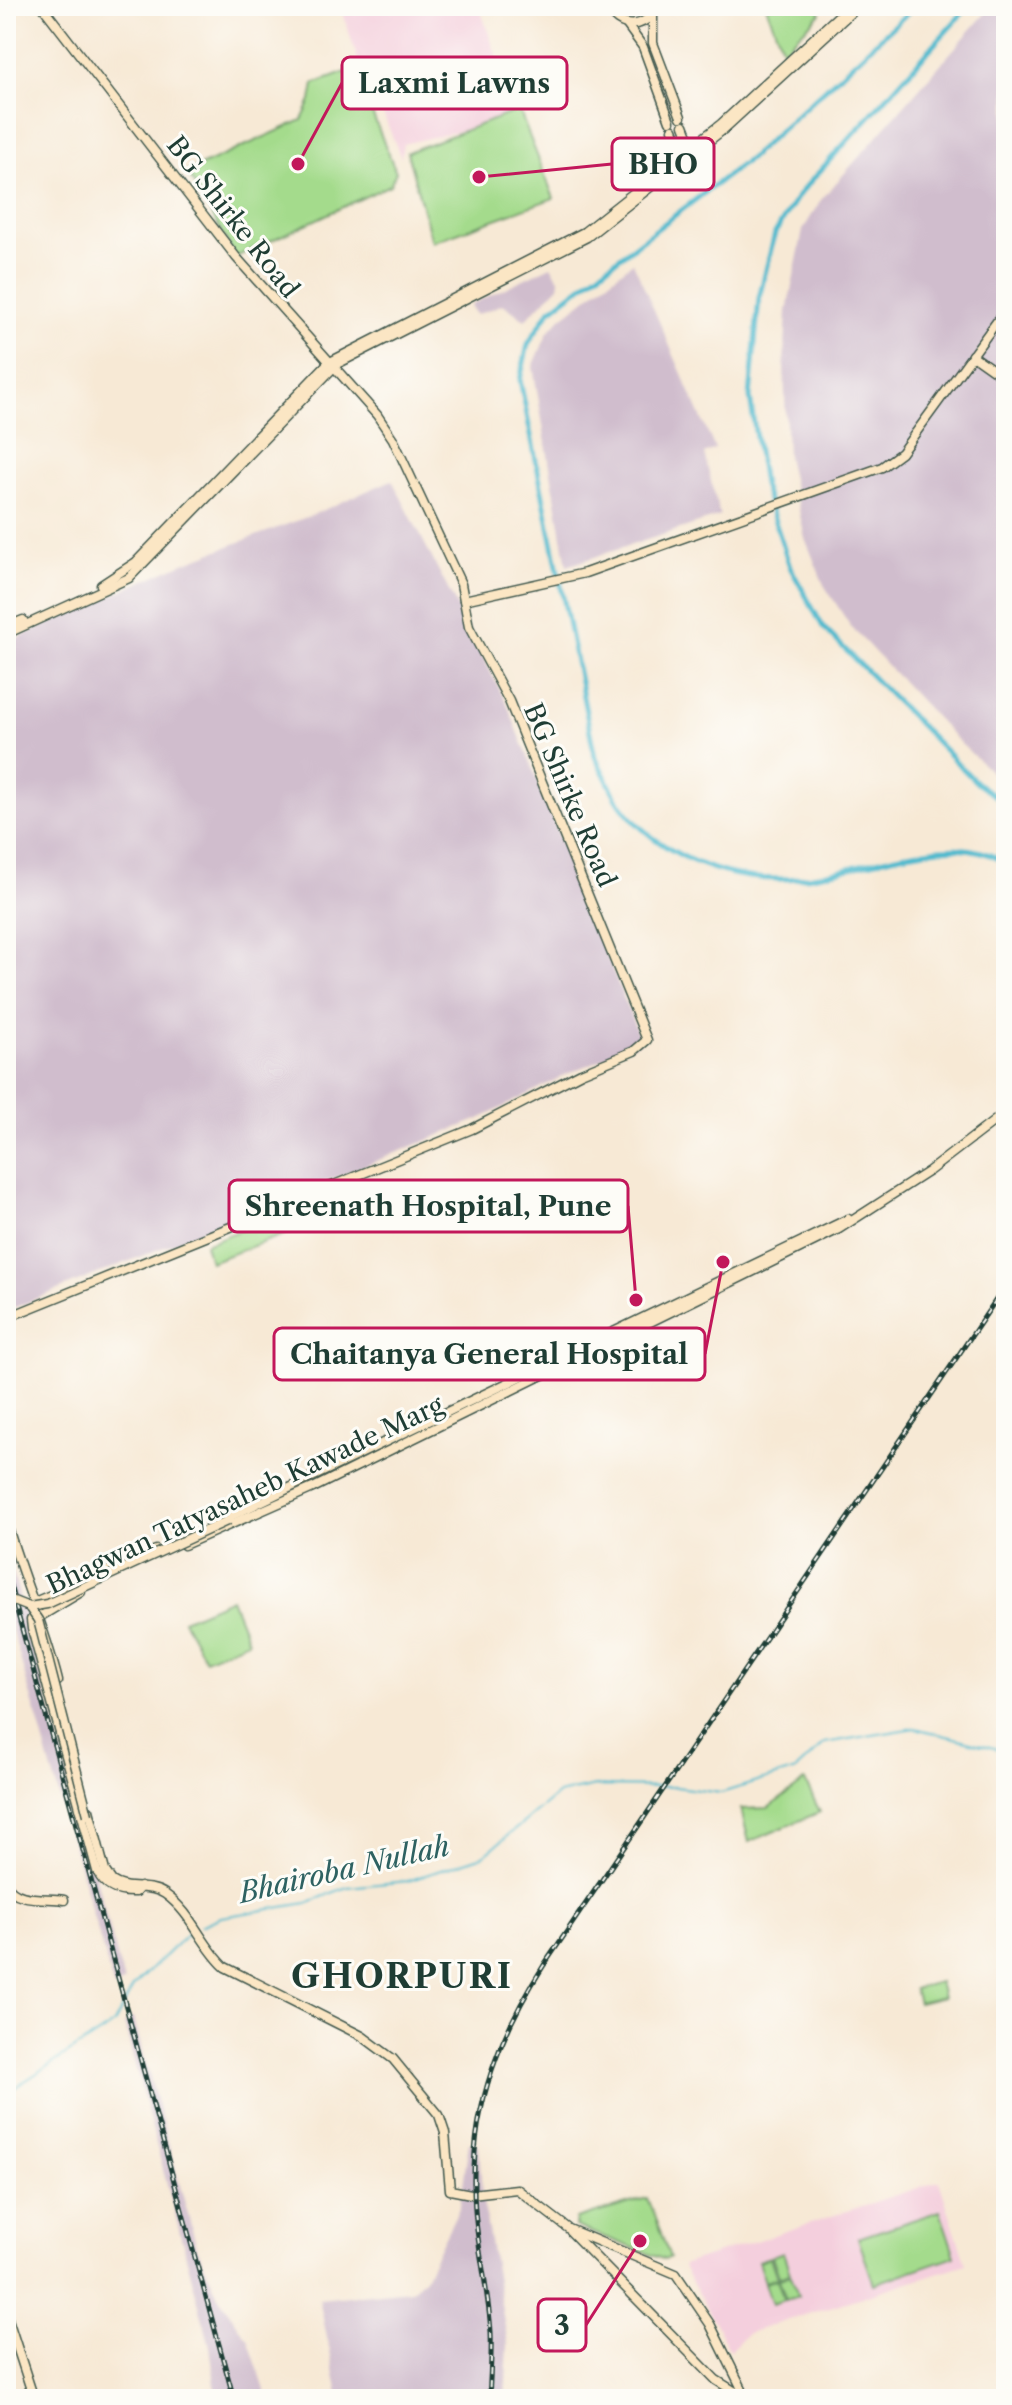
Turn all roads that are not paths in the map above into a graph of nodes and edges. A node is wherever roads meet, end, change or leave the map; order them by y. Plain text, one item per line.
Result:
1 (42, 6) edge
2 (607, 6) edge
3 (849, 6) edge
4 (858, 6) edge
5 (655, 10) edge
6 (627, 25) junction
7 (694, 150) junction
8 (684, 158) junction
9 (1006, 309) edge
10 (972, 355) junction
11 (330, 366) junction
12 (1006, 379) edge
13 (201, 499) junction
14 (464, 600) junction
15 (6, 627) edge
16 (6, 634) edge
17 (1006, 1112) edge
18 (6, 1318) edge
19 (1006, 1342) edge
20 (1006, 1355) edge
21 (351, 1465) junction
22 (243, 1511) junction
23 (6, 1521) edge
24 (6, 1600) edge
25 (35, 1609) junction
26 (87, 1821) junction
27 (6, 1883) edge
28 (64, 1900) dead end
29 (569, 2229) junction
30 (6, 2313) edge
31 (34, 2399) edge
32 (746, 2399) edge

1 - 11 street, BG Shirke Road
2 - 6 street
3 - 7 street
4 - 7 street
5 - 6 street
5 - 7 street
6 - 8 street
7 - 8 street
8 - 11 street
9 - 10 street
10 - 12 street
10 - 14 street
11 - 13 street
11 - 14 street, BG Shirke Road
13 - 15 street
13 - 16 street
14 - 18 street, BG Shirke Road
17 - 21 street, Bhagwan Tatyasaheb Kawade Marg
19 - 20 street
21 - 22 street, Bhagwan Tatyasaheb Kawade Marg
21 - 25 street, Bhagwan Tatyasaheb Kawade Marg
22 - 25 street, Bhagwan Tatyasaheb Kawade Marg
22 - 25 street, bridge
23 - 25 street
24 - 25 street, bridge
24 - 26 street, bridge
25 - 26 street
25 - 26 street, bridge
26 - 29 street
27 - 28 street
29 - 32 street
29 - 32 street
30 - 31 street

